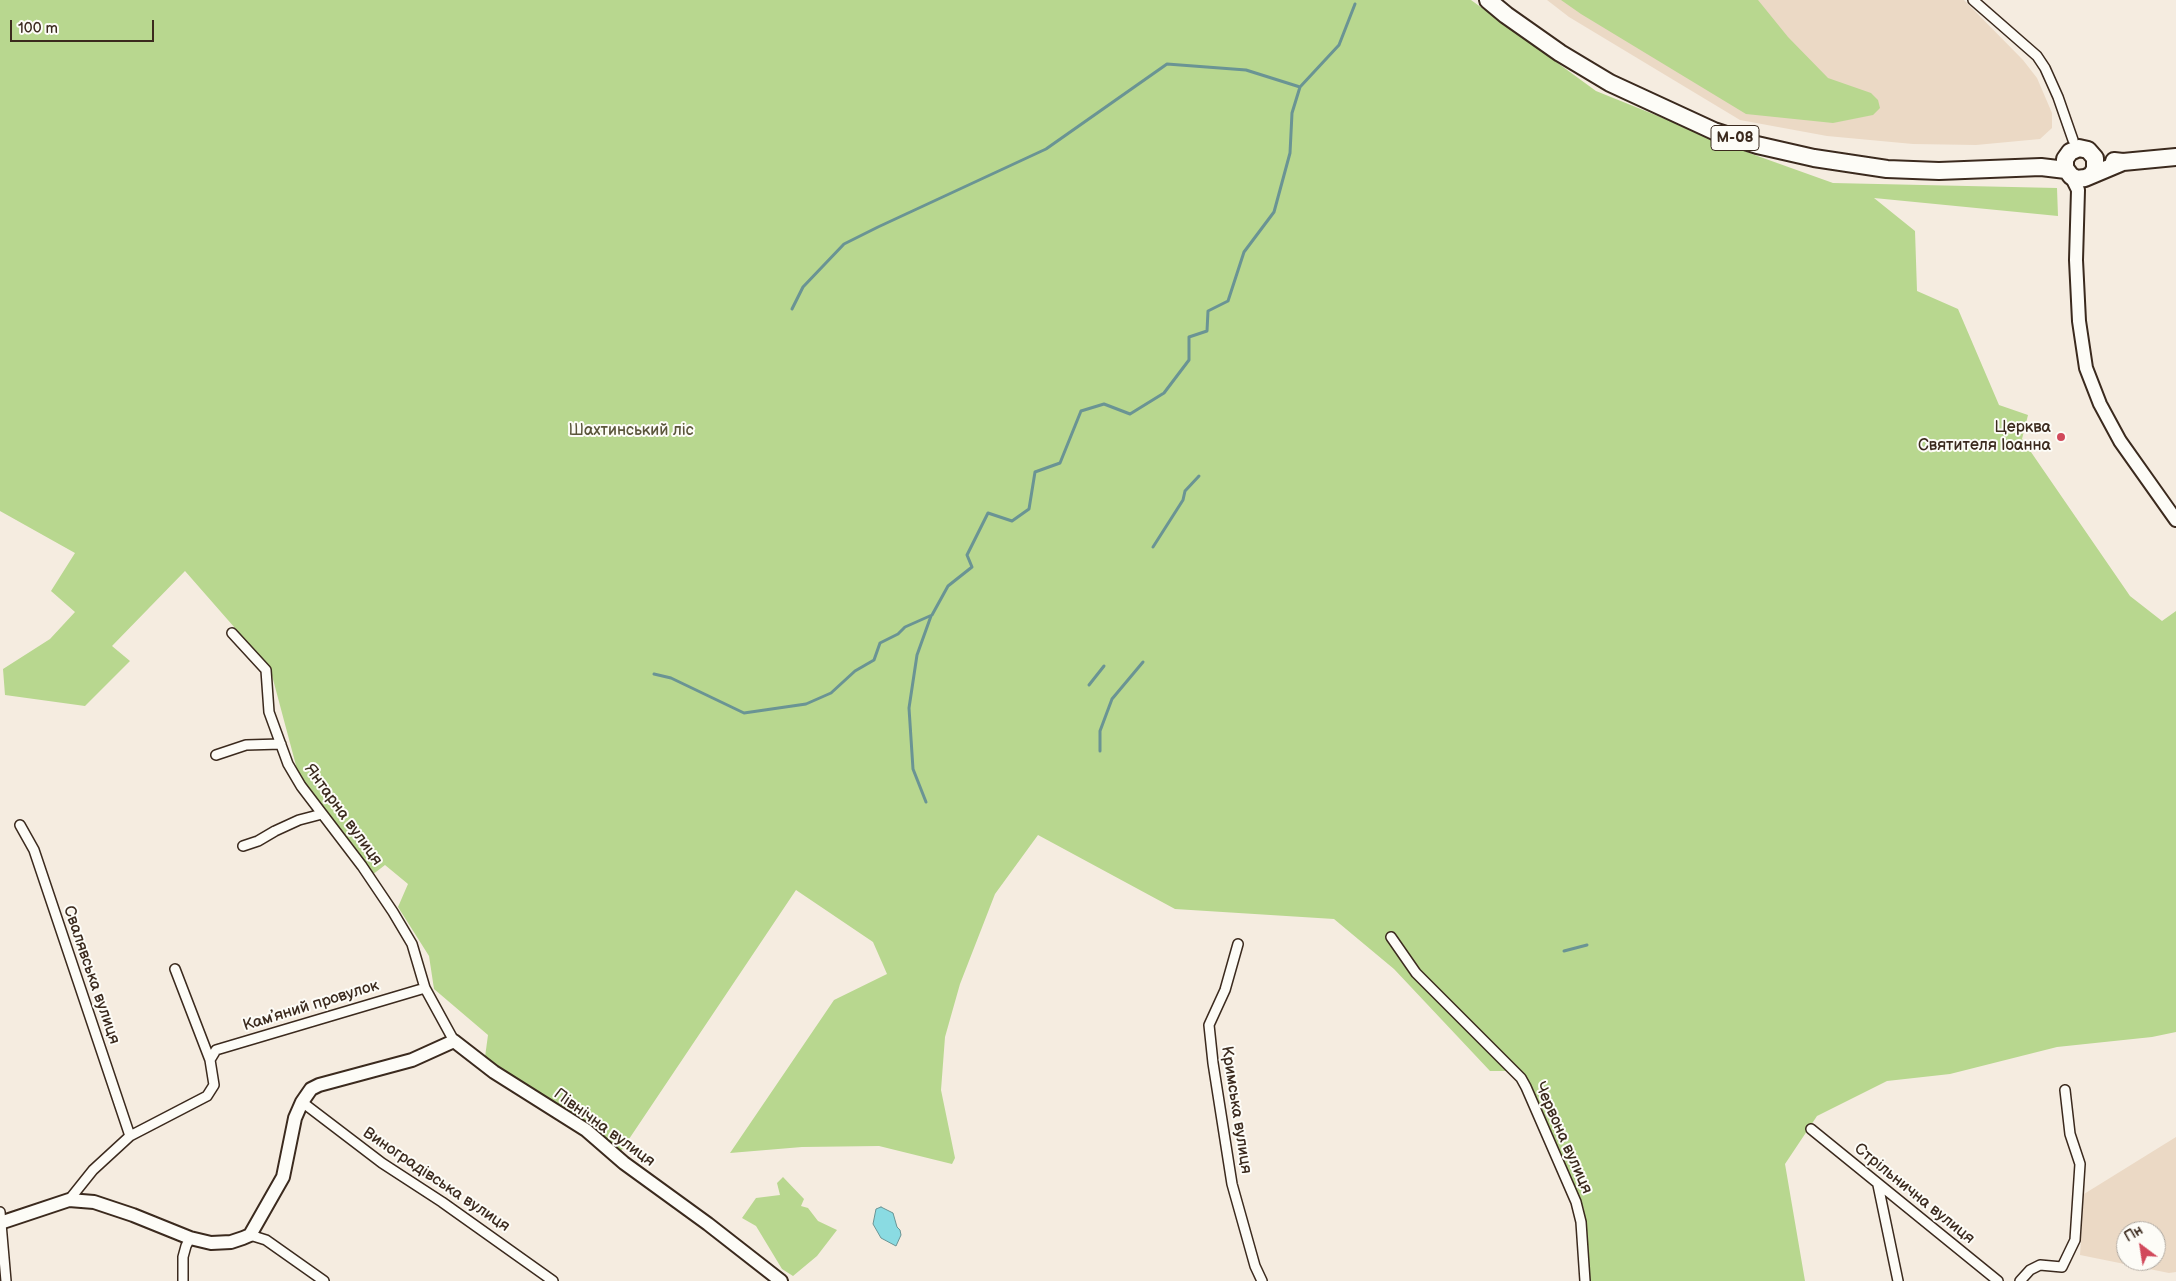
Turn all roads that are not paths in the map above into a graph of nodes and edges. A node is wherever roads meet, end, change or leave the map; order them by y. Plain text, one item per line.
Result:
1 (1488, 0) edge
2 (1973, 0) edge
3 (2073, 140) junction
4 (2176, 157) edge
5 (2079, 168) junction
6 (2176, 520) edge
7 (232, 634) dead end
8 (280, 744) junction
9 (216, 755) dead end
10 (322, 814) junction
11 (20, 825) dead end
12 (243, 846) dead end
13 (1391, 937) dead end
14 (1238, 944) dead end
15 (175, 969) dead end
16 (425, 988) junction
17 (454, 1041) junction
18 (210, 1060) junction
19 (2065, 1090) dead end
20 (302, 1102) junction
21 (1811, 1129) dead end
22 (130, 1136) junction
23 (1878, 1185) junction
24 (69, 1200) junction
25 (0, 1219) edge
26 (250, 1234) junction
27 (190, 1238) junction
28 (6, 1281) edge
29 (182, 1281) edge
30 (324, 1281) edge
31 (552, 1281) edge
32 (781, 1281) edge
33 (1262, 1281) edge
34 (1585, 1281) edge
35 (1898, 1281) edge
36 (1998, 1281) edge
37 (2020, 1281) edge

1 - 5 highway, М-08
2 - 3 street
3 - 5 street
3 - 5 street
4 - 5 highway
5 - 6 street
7 - 8 street, Янтарна вулиця
8 - 9 street
8 - 10 street, Янтарна вулиця
10 - 12 street
10 - 16 street, Янтарна вулиця
11 - 22 street, Свалявська вулиця
13 - 34 street, Червона вулиця
14 - 33 street, Кримська вулиця
15 - 18 street
16 - 17 street, Північна вулиця
16 - 18 street, Камʼяний провулок
17 - 20 street
17 - 32 street, Північна вулиця
18 - 22 street
19 - 37 street
20 - 26 street
20 - 31 street, Виноградівська вулиця
21 - 23 street, Стрільнична вулиця
22 - 24 street
23 - 35 street
23 - 36 street, Стрільнична вулиця
24 - 25 street
24 - 27 street
25 - 28 street
26 - 27 street
26 - 30 street
27 - 29 street

